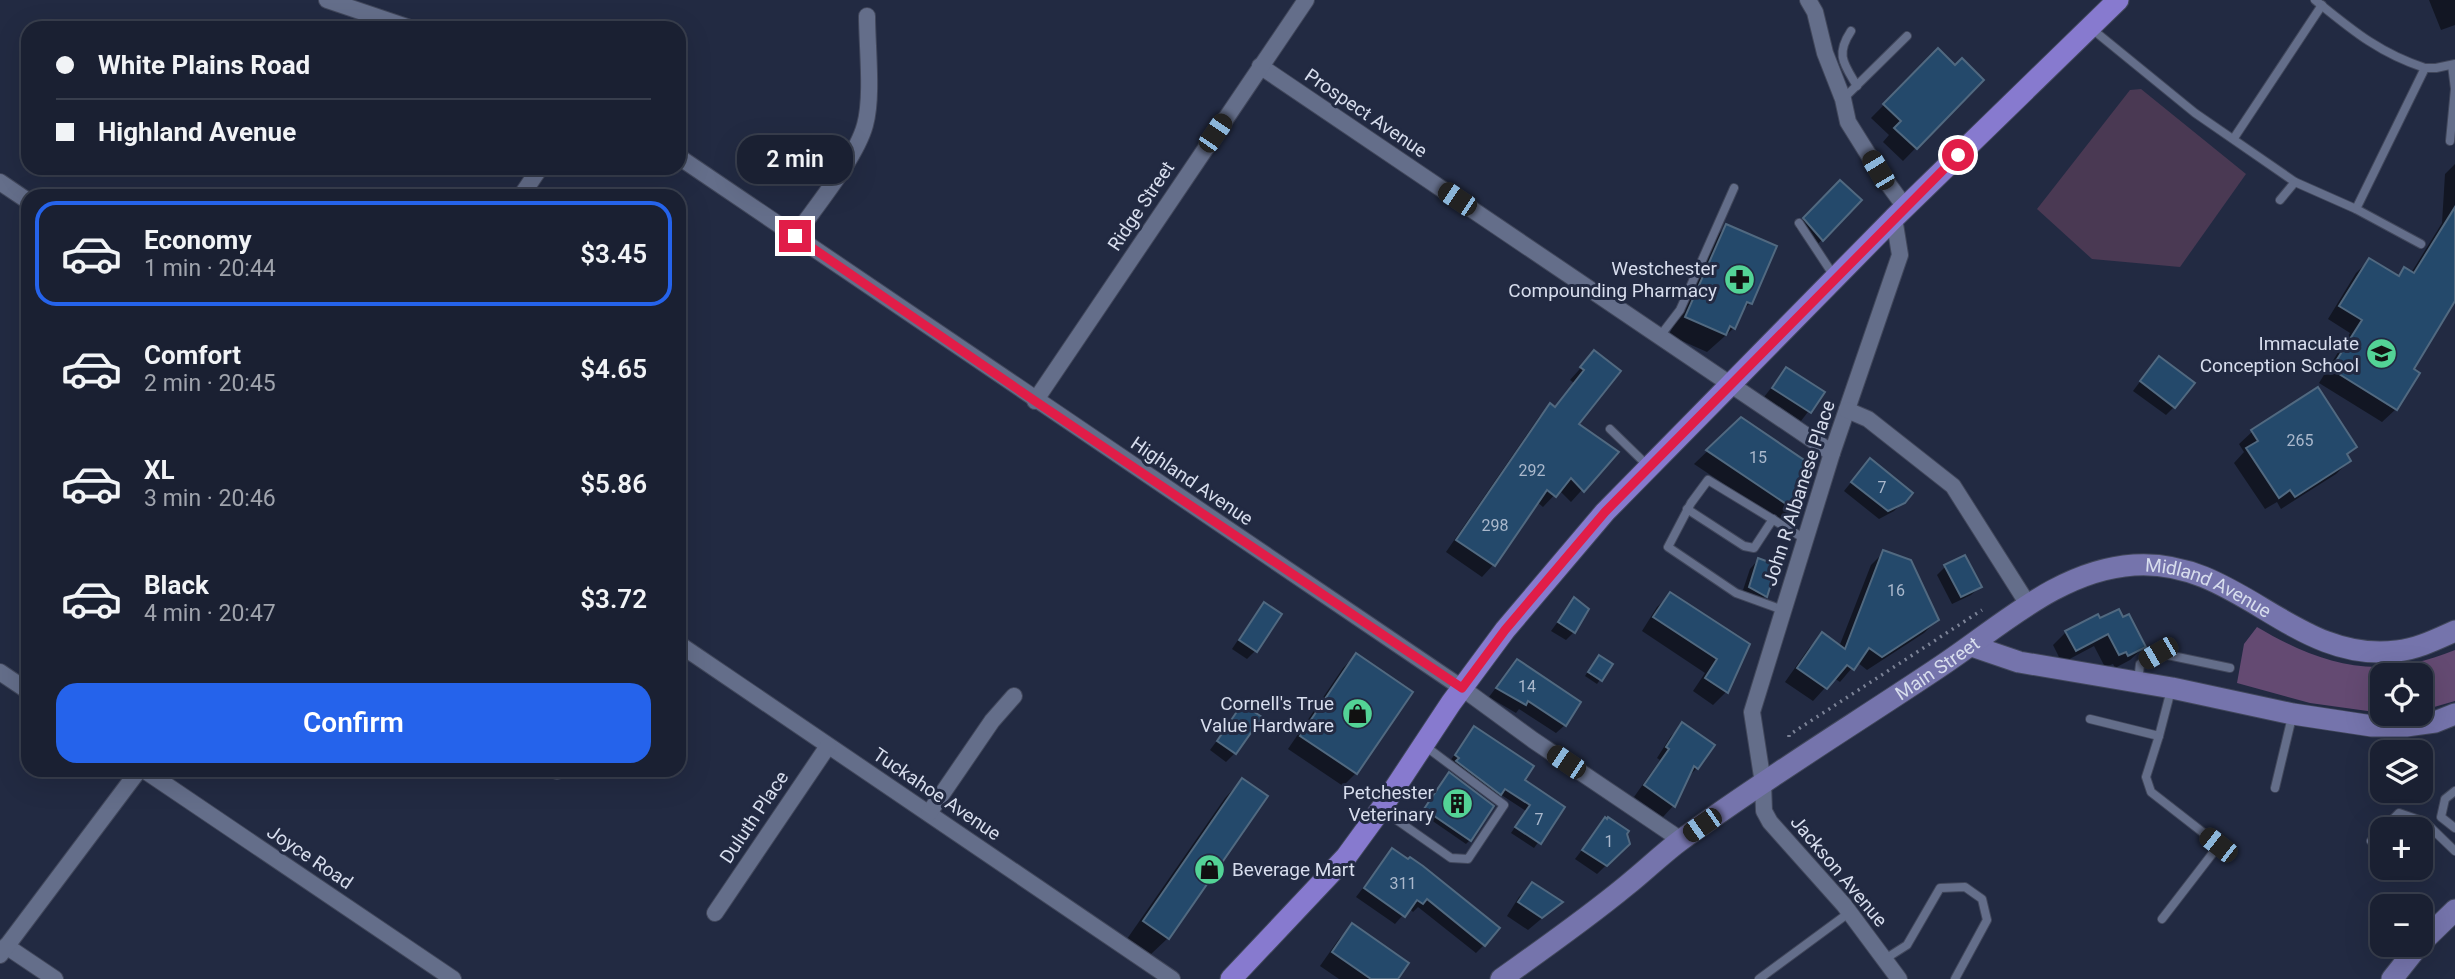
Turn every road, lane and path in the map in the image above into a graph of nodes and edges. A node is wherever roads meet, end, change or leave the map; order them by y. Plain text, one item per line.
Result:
1 (327, 0) edge
2 (1306, 0) edge
3 (1808, 0) edge
4 (2118, 0) edge
5 (2318, 3) edge
6 (361, 6) edge
7 (867, 16) dead end
8 (394, 21) edge
9 (2090, 27) junction
10 (1851, 31) dead end
11 (1908, 36) dead end
12 (2453, 65) edge
13 (1260, 66) junction
14 (2425, 68) junction
15 (1857, 86) junction
16 (1843, 99) junction
17 (2234, 138) junction
18 (2450, 141) dead end
19 (686, 162) edge
20 (0, 182) edge
21 (2295, 182) junction
22 (1734, 188) dead end
23 (21, 196) edge
24 (2280, 200) dead end
25 (2356, 209) junction
26 (1899, 212) junction
27 (1799, 223) dead end
28 (795, 236) junction
29 (2421, 244) dead end
30 (1835, 278) junction
31 (1660, 336) junction
32 (1731, 384) junction
33 (1035, 401) junction
34 (1847, 410) junction
35 (1610, 429) dead end
36 (1832, 453) junction
37 (1648, 467) junction
38 (1687, 509) junction
39 (1773, 519) junction
40 (1805, 539) junction
41 (2029, 606) junction
42 (1783, 610) junction
43 (1982, 610) dead end
44 (2455, 631) edge
45 (1972, 646) junction
46 (686, 649) edge
47 (2230, 668) dead end
48 (0, 672) edge
49 (2137, 682) junction
50 (21, 686) edge
51 (1462, 688) junction
52 (2172, 688) junction
53 (1014, 696) dead end
54 (2293, 714) junction
55 (2455, 714) edge
56 (2090, 719) dead end
57 (2159, 736) junction
58 (1789, 737) dead end
59 (1424, 745) junction
60 (828, 746) junction
61 (137, 777) edge
62 (152, 777) edge
63 (1763, 783) junction
64 (2275, 788) dead end
65 (2455, 791) edge
66 (1381, 810) junction
67 (929, 813) junction
68 (2454, 826) edge
69 (2433, 830) edge
70 (1681, 840) junction
71 (2455, 850) edge
72 (2455, 910) edge
73 (1850, 912) junction
74 (715, 913) dead end
75 (2162, 919) dead end
76 (2433, 931) edge
77 (3, 950) edge
78 (2410, 957) edge
79 (1885, 959) junction
80 (55, 979) edge
81 (453, 979) edge
82 (1172, 979) edge
83 (1231, 979) edge
84 (1501, 979) edge
85 (1759, 979) edge
86 (1899, 979) edge
87 (1955, 979) edge
88 (2392, 979) edge

1 - 6 street
2 - 13 street, Ridge Street
3 - 16 street
4 - 9 main road
5 - 14 lane
5 - 17 lane
6 - 8 street
7 - 28 street
9 - 17 lane
9 - 26 main road
10 - 15 lane
11 - 15 lane
12 - 14 lane
12 - 18 lane
13 - 31 street, Prospect Avenue
13 - 33 street, Ridge Street
14 - 25 lane
15 - 16 lane
16 - 26 street
17 - 21 lane
19 - 28 street, Highland Avenue
20 - 23 street
21 - 24 lane
21 - 25 lane
22 - 31 lane
25 - 29 lane
26 - 30 main road
26 - 34 street, John R Albanese Place
27 - 30 lane
28 - 33 street, Highland Avenue
30 - 32 main road
31 - 32 street, Prospect Avenue
32 - 36 street, Prospect Avenue
32 - 37 main road
33 - 51 street, Highland Avenue
34 - 36 street, John R Albanese Place
34 - 41 street
35 - 37 lane
36 - 40 street, John R Albanese Place
37 - 51 main road
38 - 39 lane
38 - 39 lane
38 - 42 lane
39 - 40 lane
40 - 42 street, John R Albanese Place
41 - 44 street, Midland Avenue
41 - 45 street, Midland Avenue
42 - 63 street, John R Albanese Place
43 - 58 path
45 - 49 street, Main Street
45 - 63 street, Main Street
46 - 60 street, Tuckahoe Avenue
47 - 49 lane
48 - 50 street
49 - 52 street, Main Street
51 - 59 main road
51 - 70 street, Highland Avenue
52 - 54 street, Main Street
52 - 57 lane
53 - 67 street
54 - 55 street, Main Street
54 - 64 lane
56 - 57 lane
57 - 75 lane
59 - 66 main road
59 - 66 lane
60 - 67 street, Tuckahoe Avenue
60 - 74 street, Duluth Place
61 - 77 street
62 - 81 street, Joyce Road
63 - 70 street, Main Street
63 - 73 street, Jackson Avenue
65 - 68 lane
66 - 83 main road
67 - 82 street, Tuckahoe Avenue
69 - 71 lane
70 - 84 street, Main Street
72 - 76 street
73 - 79 street, Jackson Avenue
73 - 85 lane
77 - 80 street
78 - 88 street
79 - 86 street, Jackson Avenue
79 - 87 lane

